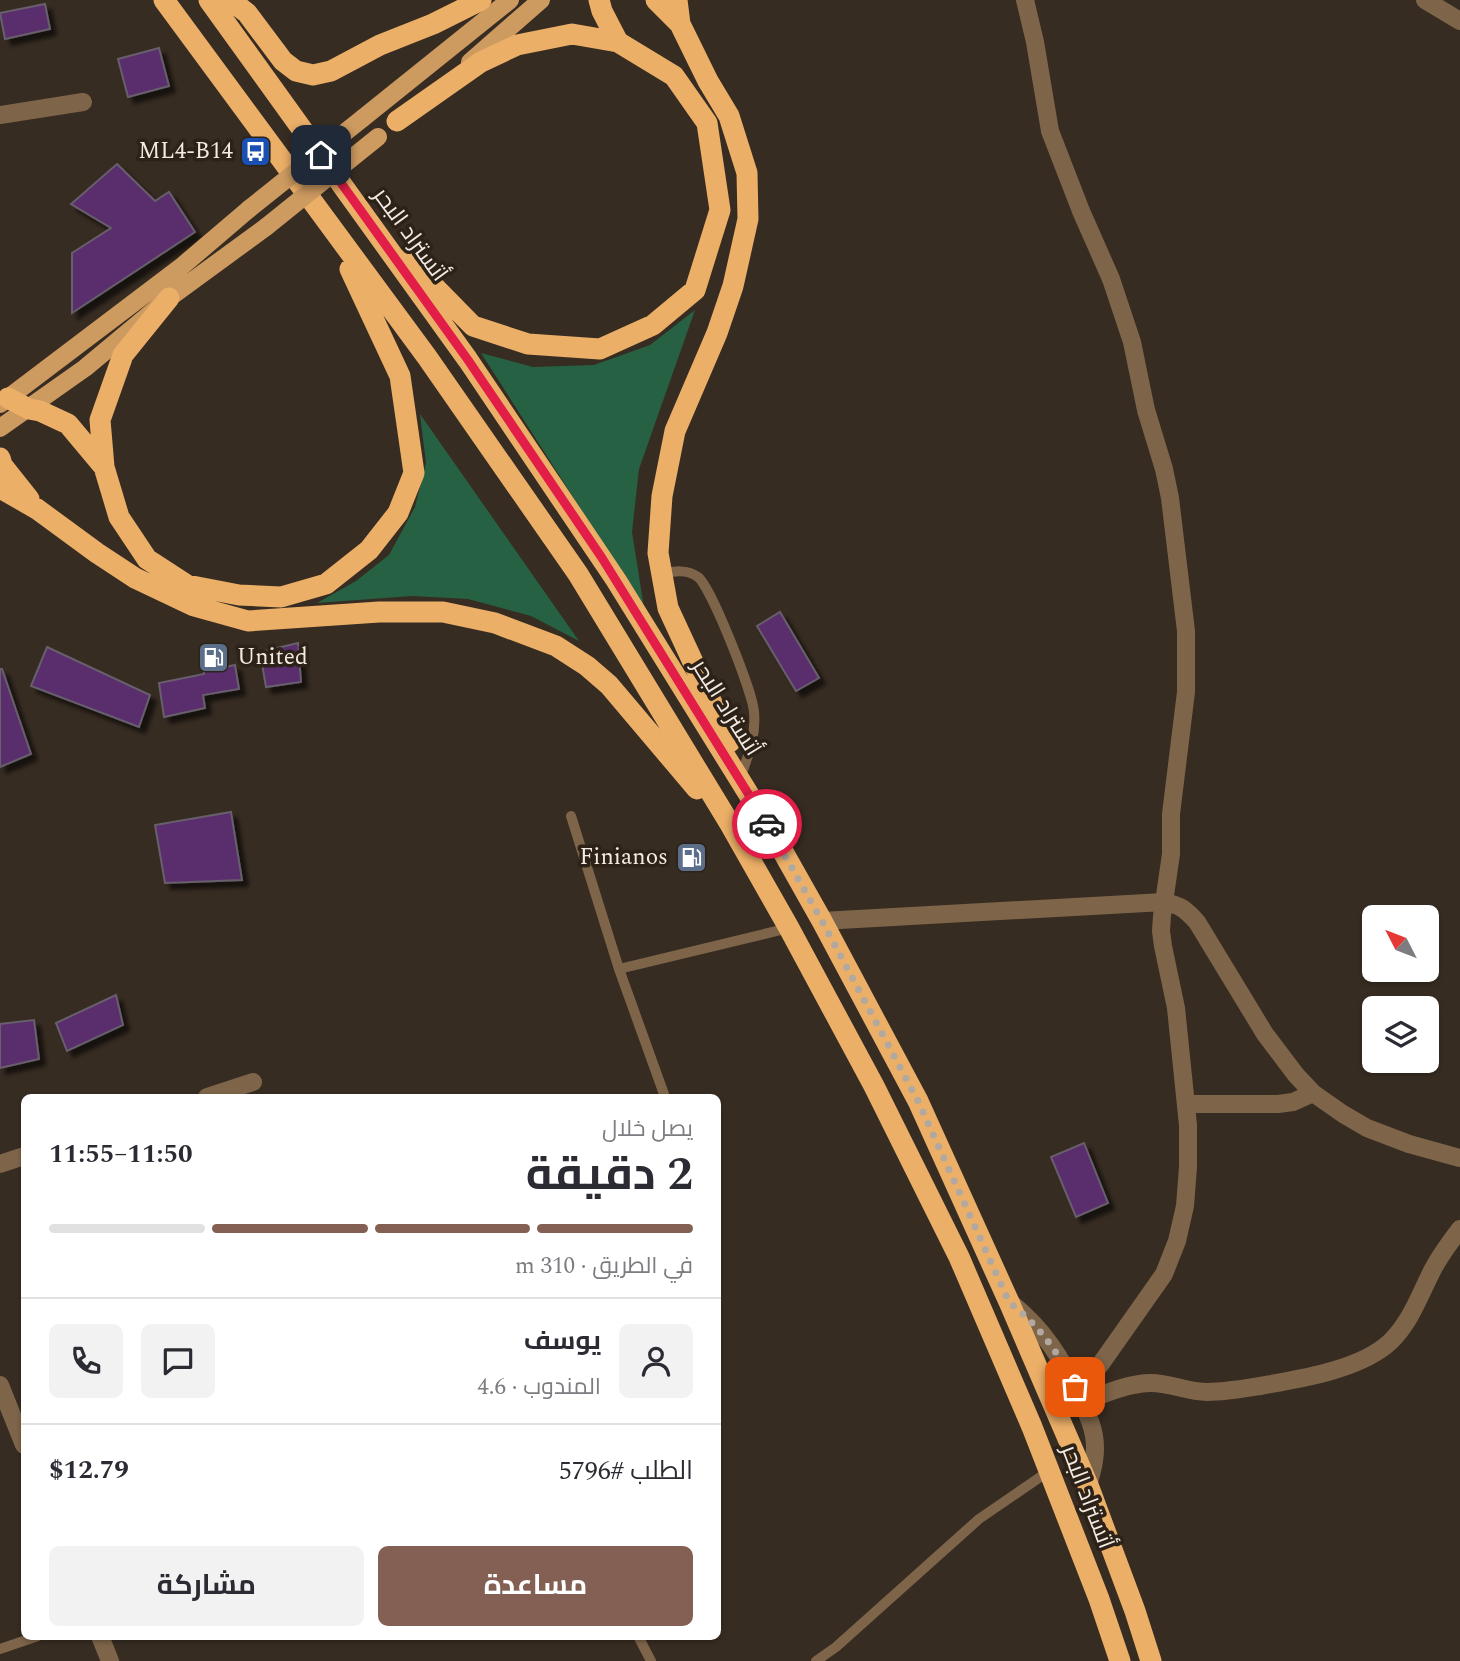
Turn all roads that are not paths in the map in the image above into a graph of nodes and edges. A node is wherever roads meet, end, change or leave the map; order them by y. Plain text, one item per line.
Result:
1 (164, 0) edge
2 (209, 0) edge
3 (230, 0) edge
4 (481, 0) edge
5 (510, 0) edge
6 (541, 0) edge
7 (599, 0) edge
8 (656, 0) edge
9 (677, 0) edge
10 (1025, 0) edge
11 (1425, 0) edge
12 (1460, 21) edge
13 (680, 24) junction
14 (618, 42) junction
15 (83, 102) dead end
16 (0, 115) edge
17 (397, 121) junction
18 (366, 218) junction
19 (332, 229) junction
20 (169, 298) junction
21 (4, 401) edge
22 (29, 409) junction
23 (0, 428) edge
24 (0, 458) edge
25 (104, 467) junction
26 (0, 488) edge
27 (37, 509) junction
28 (662, 574) junction
29 (743, 770) junction
30 (571, 816) dead end
31 (730, 824) junction
32 (769, 827) junction
33 (1164, 902) junction
34 (822, 921) junction
35 (789, 928) junction
36 (619, 969) junction
37 (253, 1082) dead end
38 (1313, 1093) junction
39 (216, 1094) edge
40 (664, 1094) edge
41 (1186, 1104) junction
42 (21, 1157) edge
43 (1460, 1158) edge
44 (0, 1164) edge
45 (1460, 1229) edge
46 (1009, 1302) junction
47 (0, 1385) edge
48 (1079, 1395) junction
49 (21, 1438) edge
50 (1049, 1471) junction
51 (1088, 1485) junction
52 (26, 1640) edge
53 (102, 1640) edge
54 (640, 1640) edge
55 (0, 1649) edge
56 (110, 1661) edge
57 (651, 1661) edge
58 (816, 1661) edge
59 (1120, 1661) edge
60 (1151, 1661) edge

1 - 19 highway, أتستراد البحر
2 - 18 highway, أتستراد البحر
3 - 4 highway
5 - 21 main road, bridge
6 - 17 main road
7 - 14 highway
8 - 13 highway
9 - 13 highway
10 - 33 street
11 - 12 street
13 - 28 highway
14 - 17 highway
14 - 18 highway
15 - 16 street
17 - 20 main road, bridge
18 - 32 highway, أتستراد البحر
19 - 25 highway
19 - 31 highway, أتستراد البحر
20 - 22 main road
20 - 25 highway
21 - 22 highway
22 - 23 main road
22 - 25 highway
24 - 27 highway
26 - 27 highway
27 - 31 highway
28 - 29 highway
28 - 29 lane
29 - 32 highway
30 - 36 lane
31 - 35 highway, أتستراد البحر
32 - 34 highway, أتستراد البحر
33 - 34 street
33 - 38 street
33 - 41 street
34 - 46 highway, أتستراد البحر
35 - 36 lane
35 - 50 highway, أتستراد البحر
36 - 40 lane
37 - 39 street
38 - 41 street
38 - 43 street
41 - 48 street
42 - 44 street
45 - 48 street
46 - 48 street
46 - 51 highway, أتستراد البحر
47 - 49 street
48 - 51 street
50 - 58 lane
50 - 59 highway, أتستراد البحر
51 - 60 highway, أتستراد البحر
52 - 55 lane
53 - 56 street
54 - 57 lane

